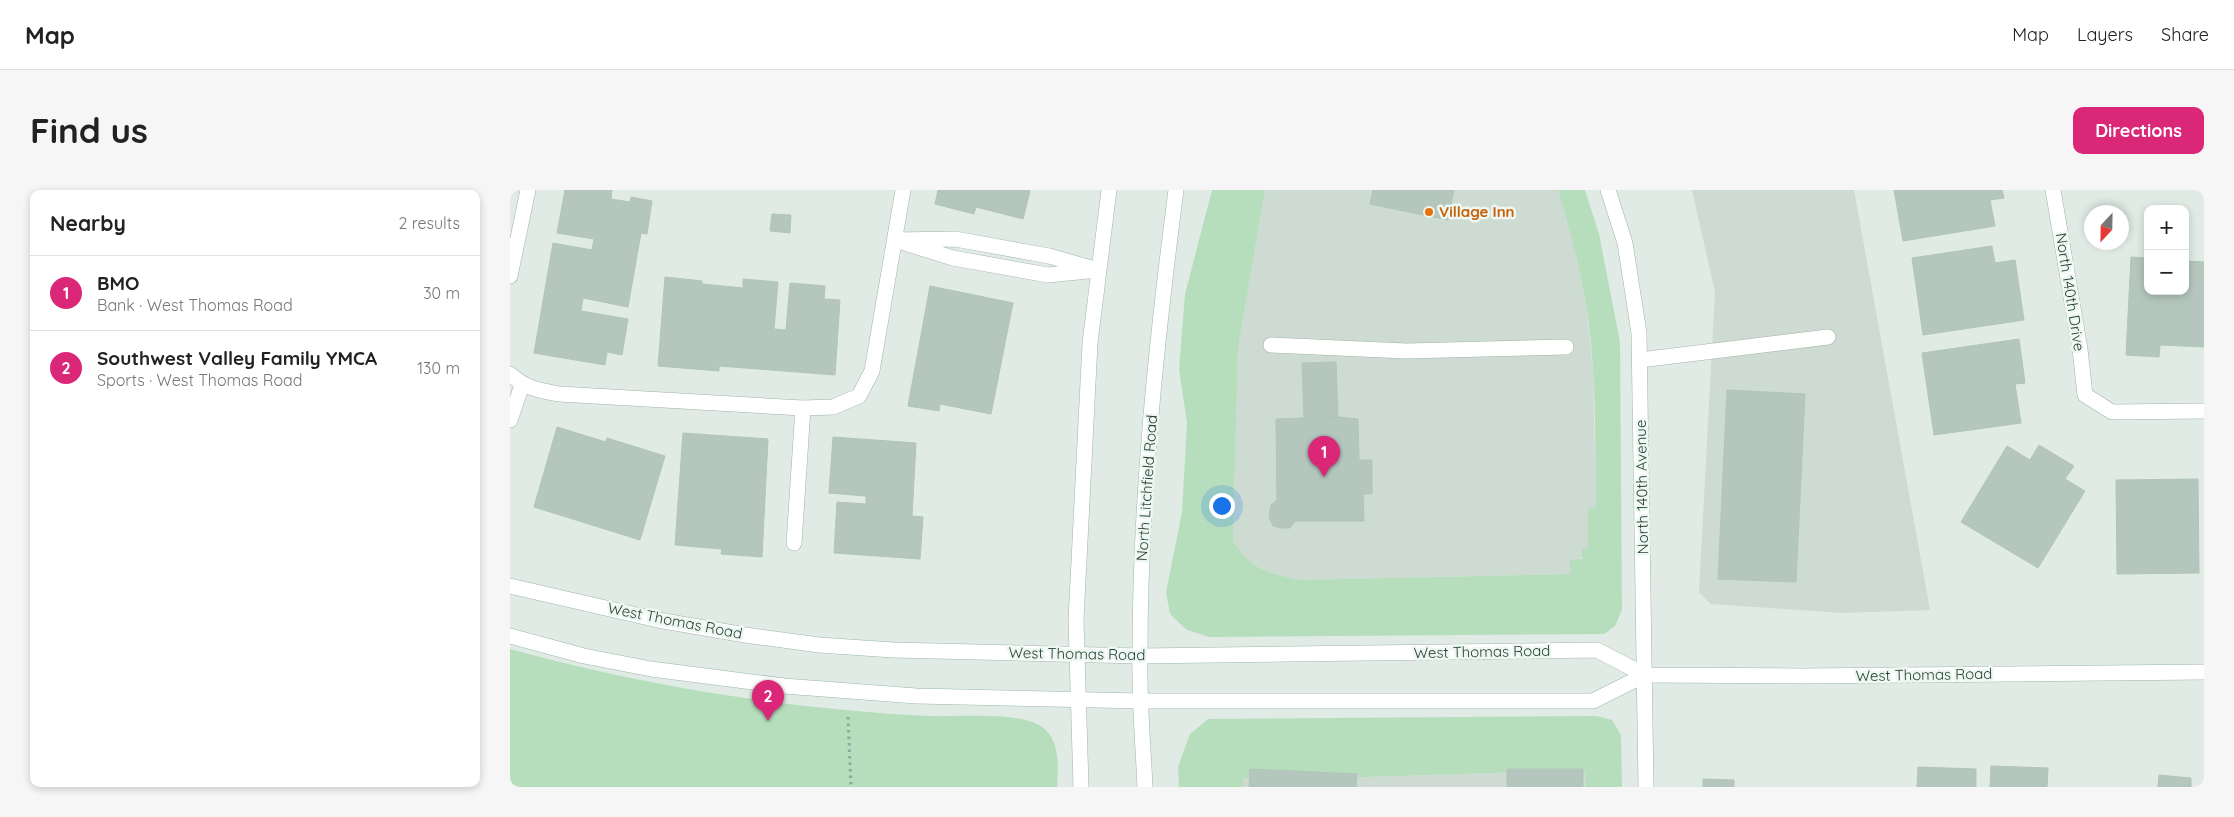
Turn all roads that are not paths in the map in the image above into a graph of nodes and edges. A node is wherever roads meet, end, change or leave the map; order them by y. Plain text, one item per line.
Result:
1 (528, 190) edge
2 (904, 190) edge
3 (1109, 190) edge
4 (1176, 190) edge
5 (1608, 190) edge
6 (2053, 190) edge
7 (895, 240) junction
8 (977, 243) junction
9 (974, 262) junction
10 (1098, 270) junction
11 (510, 276) edge
12 (1828, 337) dead end
13 (1271, 345) dead end
14 (1566, 347) dead end
15 (1640, 360) junction
16 (510, 374) edge
17 (522, 385) junction
18 (804, 408) junction
19 (2204, 411) edge
20 (510, 420) edge
21 (794, 543) dead end
22 (510, 586) edge
23 (510, 636) edge
24 (1076, 655) junction
25 (1140, 656) junction
26 (2204, 672) edge
27 (1645, 675) junction
28 (1079, 699) junction
29 (1141, 701) junction
30 (1081, 787) edge
31 (1145, 787) edge
32 (1646, 787) edge

1 - 11 main road
2 - 7 main road
3 - 10 main road
4 - 25 main road, North Litchfield Road
5 - 15 main road, North 140th Avenue
6 - 19 main road, North 140th Drive
7 - 8 main road
7 - 9 main road
7 - 18 main road
8 - 9 main road
8 - 10 main road
9 - 10 main road
10 - 24 main road
12 - 15 main road
13 - 14 main road
15 - 27 main road, North 140th Avenue
16 - 17 main road
17 - 18 main road
17 - 20 main road
18 - 21 main road
22 - 24 main road, West Thomas Road
23 - 28 main road, West Thomas Road
24 - 25 main road, West Thomas Road
24 - 28 main road
25 - 27 main road, West Thomas Road
25 - 29 main road, North Litchfield Road
26 - 27 main road, West Thomas Road
27 - 29 main road, West Thomas Road
27 - 32 main road, North 140th Avenue
28 - 29 main road, West Thomas Road
28 - 30 main road
29 - 31 main road, North Litchfield Road

